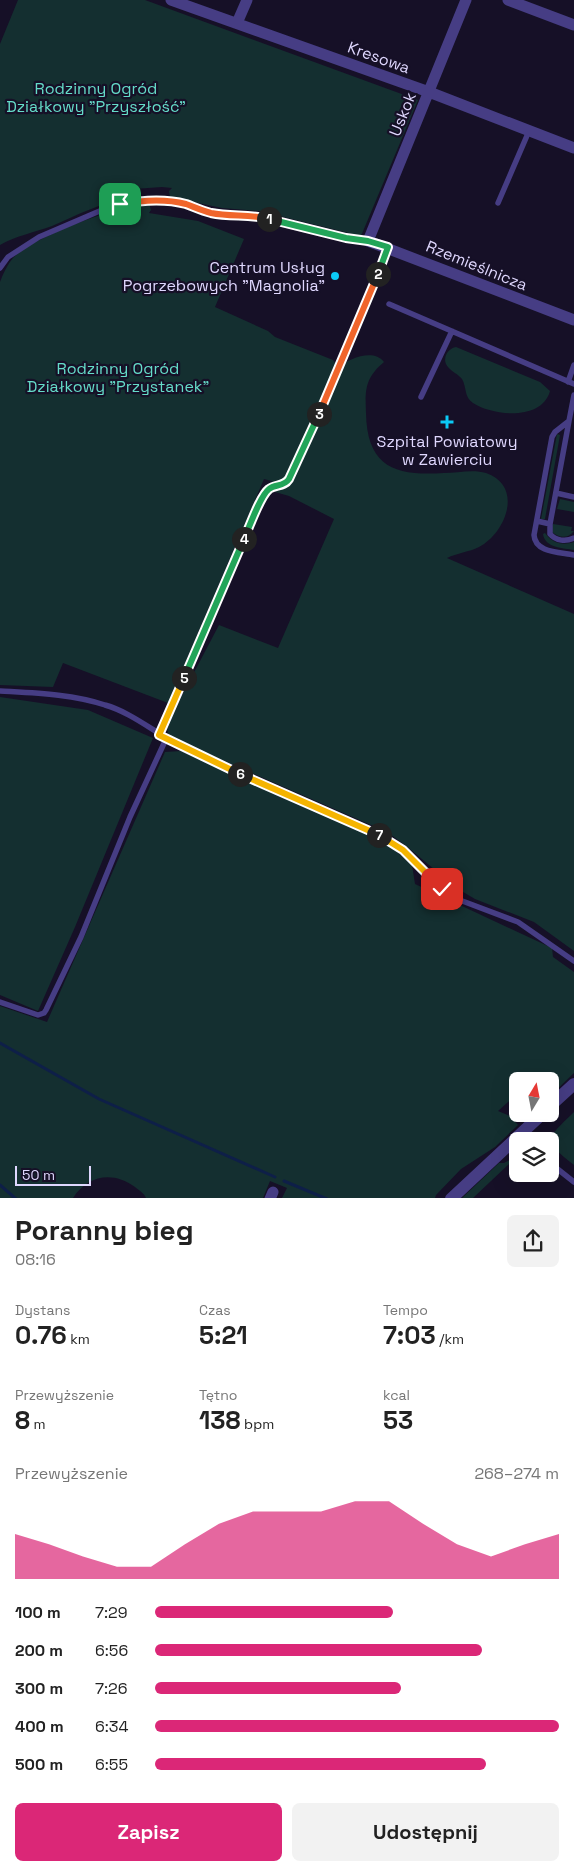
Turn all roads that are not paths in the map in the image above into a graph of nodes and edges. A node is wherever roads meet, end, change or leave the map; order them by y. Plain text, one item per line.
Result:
1 (171, 0) edge
2 (247, 0) edge
3 (466, 0) edge
4 (508, 0) edge
5 (237, 23) junction
6 (574, 25) edge
7 (429, 92) junction
8 (529, 131) junction
9 (574, 148) edge
10 (498, 203) dead end
11 (368, 241) junction
12 (388, 247) junction
13 (0, 268) edge
14 (389, 304) dead end
15 (574, 320) edge
16 (452, 331) junction
17 (574, 365) edge
18 (571, 383) edge
19 (574, 395) edge
20 (422, 397) dead end
21 (569, 421) junction
22 (556, 493) junction
23 (574, 497) edge
24 (536, 521) junction
25 (550, 524) junction
26 (574, 538) edge
27 (574, 555) edge
28 (0, 691) edge
29 (159, 735) junction
30 (166, 739) junction
31 (574, 961) edge
32 (0, 1002) edge
33 (574, 1084) edge
34 (559, 1098) edge
35 (534, 1122) edge
36 (525, 1132) edge
37 (509, 1147) edge
38 (559, 1170) edge
39 (574, 1182) edge
40 (451, 1198) edge

1 - 5 street, Kresowa
2 - 5 street
3 - 7 street, Uskok
4 - 6 street
5 - 7 street, Kresowa
7 - 8 street, Kresowa
7 - 11 street, Uskok
8 - 9 street, Kresowa
8 - 10 lane
11 - 12 street, Rzemieślnicza
11 - 13 lane
12 - 15 street, Rzemieślnicza
12 - 29 lane
14 - 16 lane
16 - 18 lane
16 - 20 lane
17 - 18 lane
19 - 21 lane
21 - 22 lane
21 - 24 lane
22 - 23 lane
22 - 25 lane
24 - 25 lane
24 - 27 lane
25 - 26 lane
28 - 29 lane
29 - 30 lane
30 - 31 lane
30 - 32 lane
33 - 34 street
35 - 36 street
37 - 40 street
38 - 39 lane

